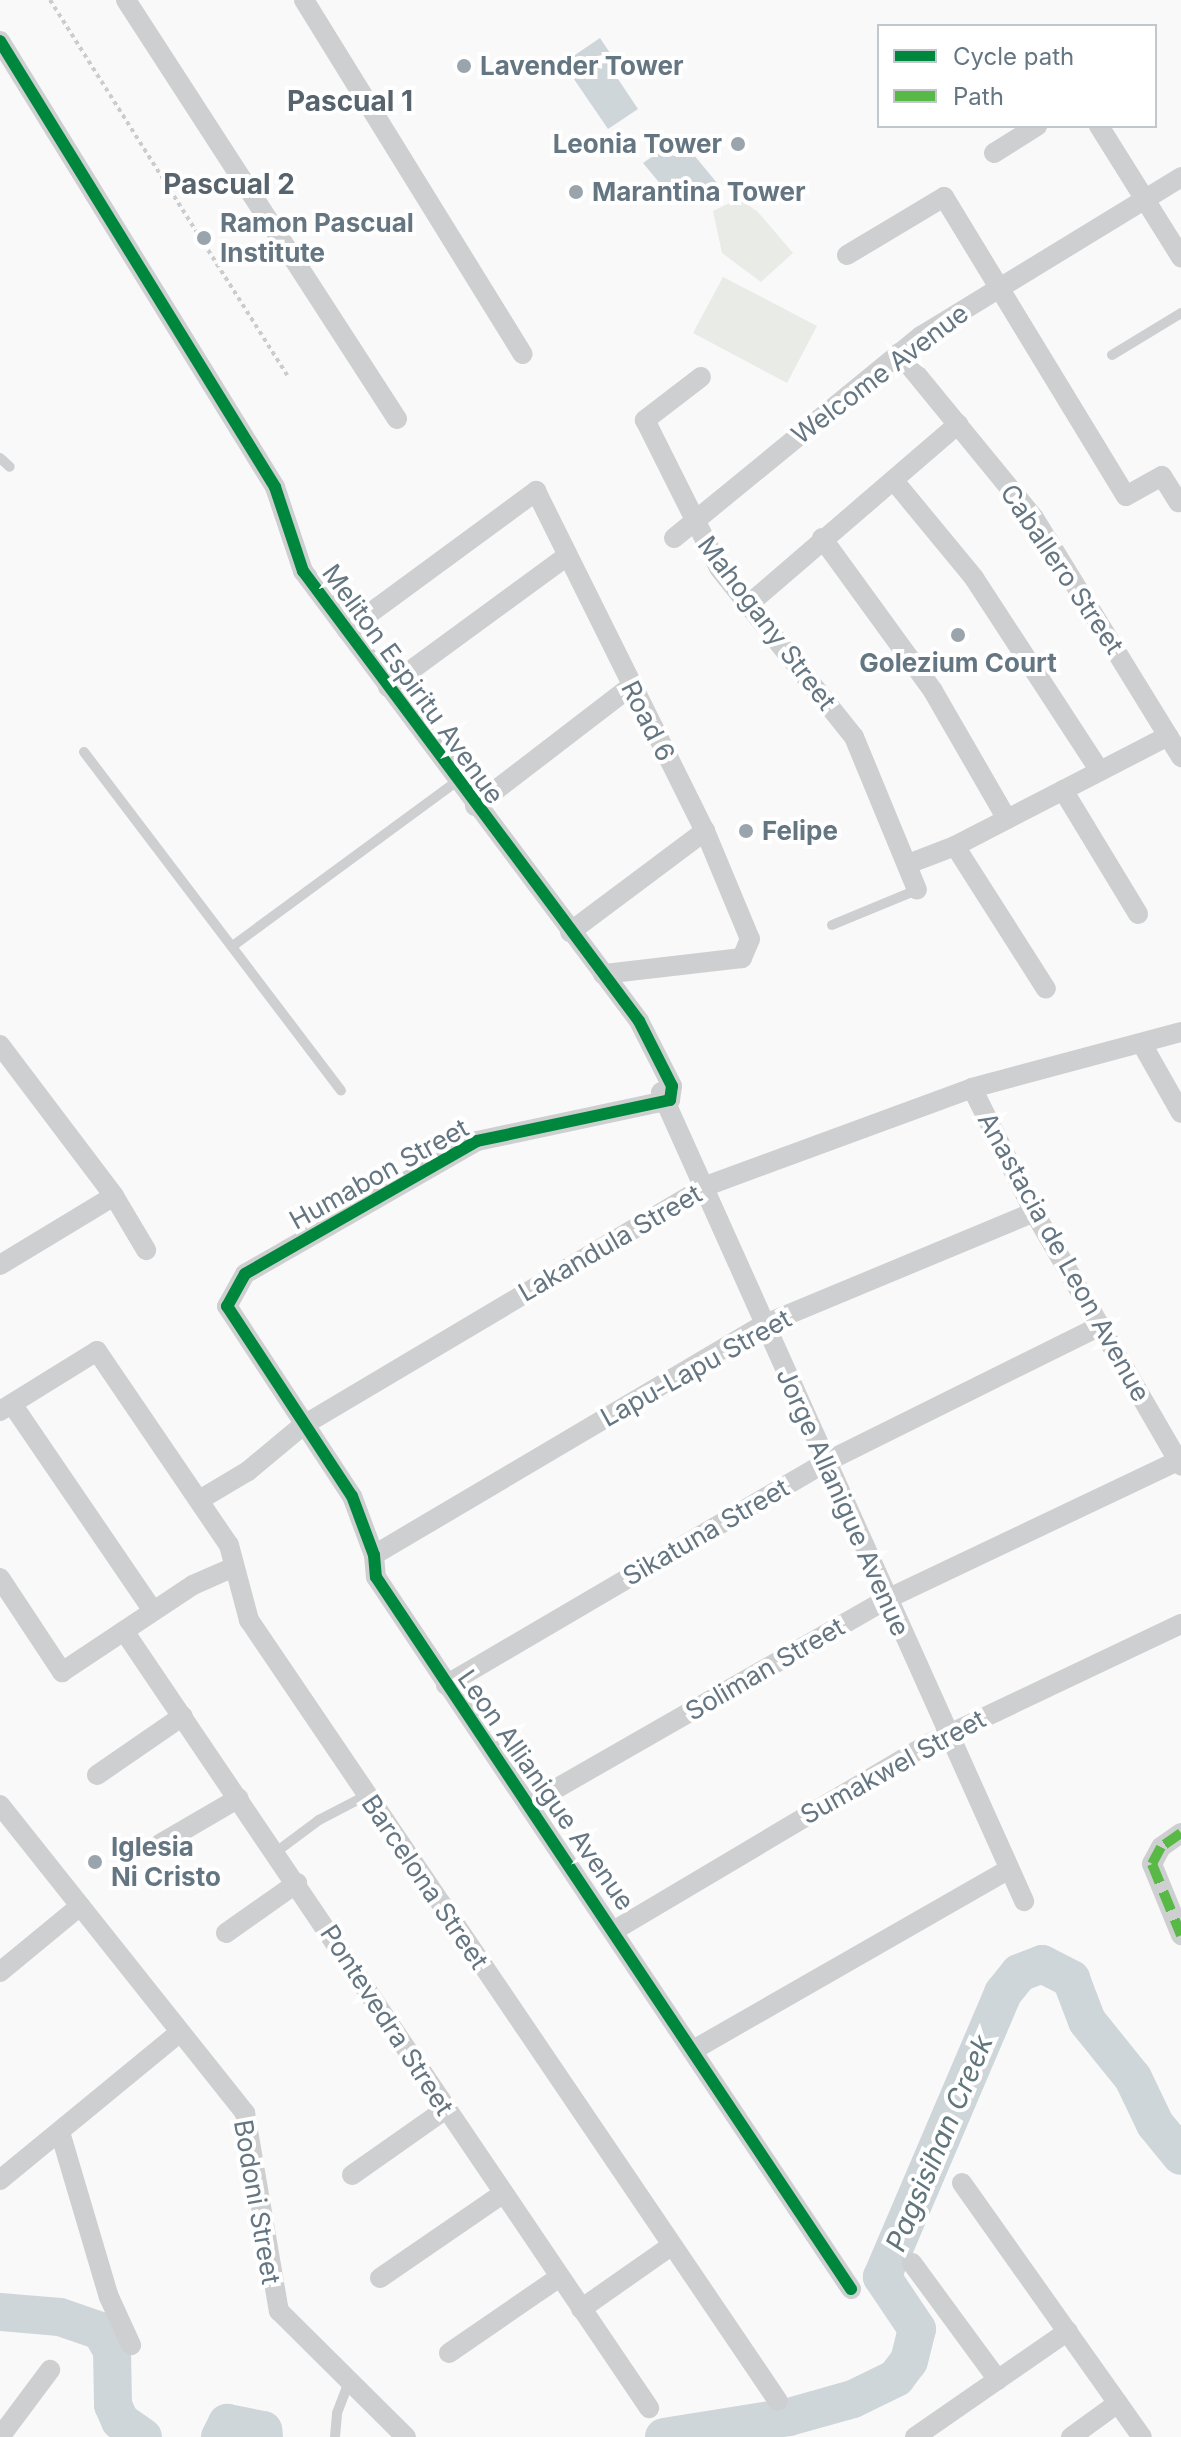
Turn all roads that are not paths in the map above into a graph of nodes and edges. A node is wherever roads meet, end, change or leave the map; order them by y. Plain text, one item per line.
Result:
1 (126, 0) edge
2 (304, 0) edge
3 (0, 41) edge
4 (1034, 128) edge
5 (1100, 128) edge
6 (994, 153) dead end
7 (1181, 177) edge
8 (1146, 198) junction
9 (847, 255) dead end
10 (1181, 257) edge
11 (999, 286) junction
12 (1181, 313) edge
13 (899, 353) junction
14 (523, 354) dead end
15 (1112, 355) dead end
16 (701, 377) dead end
17 (397, 419) dead end
18 (958, 424) junction
19 (0, 458) edge
20 (10, 467) dead end
21 (895, 482) junction
22 (1178, 502) dead end
23 (692, 522) junction
24 (674, 538) dead end
25 (822, 538) junction
26 (567, 556) junction
27 (749, 604) junction
28 (347, 630) junction
29 (388, 687) junction
30 (630, 687) junction
31 (1168, 736) junction
32 (84, 752) dead end
33 (1181, 757) edge
34 (1100, 771) junction
35 (456, 782) junction
36 (1063, 790) junction
37 (475, 806) junction
38 (1007, 819) junction
39 (705, 831) junction
40 (955, 846) junction
41 (908, 864) junction
42 (917, 890) joint
43 (1138, 914) dead end
44 (832, 925) dead end
45 (570, 932) junction
46 (234, 945) junction
47 (603, 974) junction
48 (1046, 989) dead end
49 (1181, 1032) edge
50 (1142, 1044) junction
51 (0, 1045) edge
52 (972, 1088) junction
53 (666, 1089) junction
54 (341, 1091) dead end
55 (1181, 1113) edge
56 (706, 1186) junction
57 (114, 1196) junction
58 (1034, 1212) junction
59 (146, 1250) dead end
60 (0, 1265) edge
61 (227, 1306) joint
62 (763, 1325) junction
63 (1100, 1326) junction
64 (6, 1407) edge
65 (302, 1426) junction
66 (826, 1462) junction
67 (1180, 1464) edge
68 (201, 1499) junction
69 (374, 1555) junction
70 (234, 1567) junction
71 (0, 1578) edge
72 (887, 1599) junction
73 (153, 1611) junction
74 (1181, 1624) edge
75 (124, 1631) junction
76 (446, 1685) junction
77 (183, 1716) junction
78 (947, 1734) junction
79 (97, 1775) dead end
80 (367, 1795) junction
81 (239, 1798) junction
82 (531, 1803) junction
83 (0, 1805) edge
84 (1181, 1833) edge
85 (160, 1844) dead end
86 (276, 1852) junction
87 (1008, 1870) junction
88 (297, 1883) junction
89 (1024, 1901) dead end
90 (80, 1906) junction
91 (615, 1930) junction
92 (226, 1933) dead end
93 (1181, 1935) edge
94 (0, 1972) edge
95 (178, 2034) junction
96 (695, 2049) junction
97 (446, 2109) junction
98 (60, 2132) junction
99 (352, 2175) dead end
100 (0, 2180) edge
101 (962, 2183) dead end
102 (502, 2194) junction
103 (671, 2246) junction
104 (912, 2263) dead end
105 (380, 2278) dead end
106 (558, 2278) junction
107 (851, 2289) dead end
108 (581, 2309) junction
109 (1068, 2331) junction
110 (131, 2345) dead end
111 (449, 2353) dead end
112 (50, 2370) dead end
113 (998, 2380) junction
114 (349, 2382) junction
115 (778, 2401) dead end
116 (1118, 2403) junction
117 (649, 2408) dead end
118 (0, 2437) edge
119 (335, 2437) edge
120 (406, 2437) edge
121 (915, 2437) edge
122 (1071, 2437) edge
123 (1142, 2437) edge

1 - 17 street
2 - 14 street
3 - 28 street, Meliton Espiritu Avenue
4 - 6 street
5 - 8 street
7 - 8 street, Welcome Avenue
8 - 10 street
8 - 11 street, Welcome Avenue
9 - 11 street
11 - 13 street, Welcome Avenue
11 - 22 street
12 - 15 lane
13 - 18 street, Caballero Street
13 - 23 street, Welcome Avenue
16 - 23 street, Mahogany Street
18 - 21 street
18 - 31 street, Caballero Street
19 - 20 lane
21 - 25 street
21 - 34 street
23 - 24 street, Welcome Avenue
23 - 27 street, Mahogany Street
25 - 27 street
25 - 38 street
26 - 28 street, Road 6
26 - 29 street
26 - 30 street, Road 6
27 - 41 street, Mahogany Street
28 - 29 street, Meliton Espiritu Avenue
29 - 35 street, Meliton Espiritu Avenue
30 - 37 street
30 - 39 street, Road 6
31 - 33 street, Caballero Street
31 - 34 street
32 - 46 lane
34 - 36 street
35 - 37 street, Meliton Espiritu Avenue
35 - 46 lane
36 - 38 street
36 - 43 street
37 - 45 street, Meliton Espiritu Avenue
38 - 40 street
39 - 45 street
39 - 47 street, Road 6
40 - 41 street
40 - 48 street
41 - 42 street, Mahogany Street
42 - 44 lane
45 - 47 street, Meliton Espiritu Avenue
46 - 54 lane
47 - 53 street, Meliton Espiritu Avenue
49 - 50 street, Lakandula Street
50 - 52 street, Lakandula Street
50 - 55 street
51 - 57 street
52 - 56 street, Lakandula Street
52 - 58 street, Anastacia de Leon Avenue
53 - 56 street, Jorge Allanigue Avenue
53 - 61 street, Humabon Street
56 - 62 street, Jorge Allanigue Avenue
56 - 65 street, Lakandula Street
57 - 59 street
57 - 60 street
58 - 62 street, Lapu-Lapu Street
58 - 63 street, Anastacia de Leon Avenue
61 - 65 street, Leon Allianigue Avenue
62 - 66 street, Jorge Allanigue Avenue
62 - 69 street, Lapu-Lapu Street
63 - 66 street, Sikatuna Street
63 - 67 street, Anastacia de Leon Avenue
64 - 68 street, Barcelona Street
64 - 73 street
65 - 68 street, Lakandula Street
65 - 69 street, Leon Allianigue Avenue
66 - 72 street, Jorge Allanigue Avenue
66 - 76 street, Sikatuna Street
67 - 72 street, Soliman Street
68 - 70 street, Barcelona Street
69 - 76 street, Leon Allianigue Avenue
70 - 73 street
70 - 80 street, Barcelona Street
71 - 75 street
72 - 78 street, Jorge Allanigue Avenue
72 - 82 street, Soliman Street
73 - 75 street
74 - 78 street, Sumakwel Street
75 - 77 street, Pontevedra Street
76 - 82 street, Leon Allianigue Avenue
77 - 79 street
77 - 81 street, Pontevedra Street
78 - 87 street, Jorge Allanigue Avenue
78 - 91 street, Sumakwel Street
80 - 86 lane
80 - 103 street, Barcelona Street
81 - 85 street
81 - 86 street, Pontevedra Street
82 - 91 street, Leon Allianigue Avenue
83 - 90 street, Bodoni Street
84 - 93 street
86 - 88 street, Pontevedra Street
87 - 89 street, Jorge Allanigue Avenue
87 - 96 street
88 - 92 street
88 - 97 street, Pontevedra Street
90 - 94 street
90 - 95 street, Bodoni Street
91 - 96 street, Leon Allianigue Avenue
95 - 98 street
95 - 114 street, Bodoni Street
96 - 107 street, Leon Allianigue Avenue
97 - 99 street
97 - 102 street, Pontevedra Street
98 - 100 street
98 - 110 street
101 - 109 street
102 - 105 street
102 - 106 street, Pontevedra Street
103 - 108 street
103 - 115 street, Barcelona Street
104 - 113 street
106 - 108 street, Pontevedra Street
106 - 111 street
108 - 117 street, Pontevedra Street
109 - 113 street
109 - 116 street
112 - 118 street
113 - 121 street
114 - 119 lane
114 - 120 street, Bodoni Street
116 - 122 street
116 - 123 street

